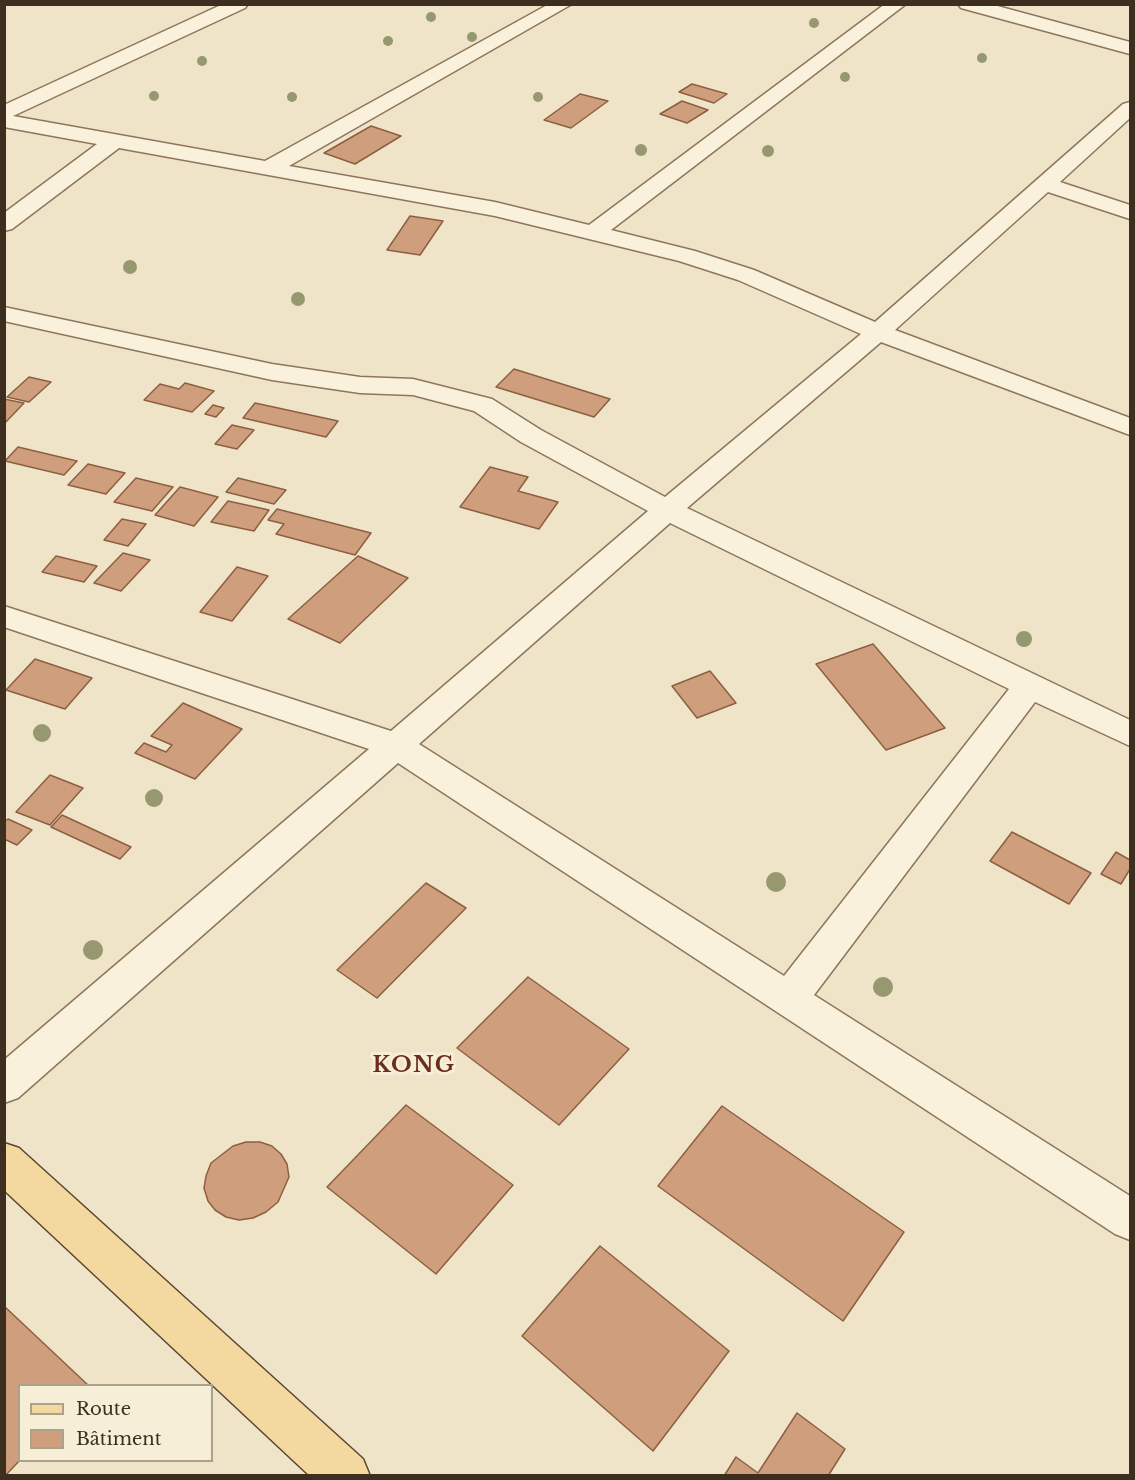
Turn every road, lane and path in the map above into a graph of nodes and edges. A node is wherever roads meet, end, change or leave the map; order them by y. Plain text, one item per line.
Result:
1 (239, 4) edge
2 (563, 4) edge
3 (897, 4) edge
4 (967, 4) edge
5 (1131, 48) edge
6 (1131, 108) edge
7 (4, 113) edge
8 (4, 121) edge
9 (116, 140) junction
10 (267, 168) junction
11 (1044, 184) junction
12 (1131, 212) edge
13 (4, 224) edge
14 (594, 232) junction
15 (4, 314) edge
16 (878, 332) junction
17 (1131, 427) edge
18 (667, 510) junction
19 (4, 616) edge
20 (1030, 685) junction
21 (1131, 734) edge
22 (396, 745) junction
23 (788, 999) junction
24 (4, 1085) edge
25 (4, 1162) edge
26 (1131, 1220) edge
27 (346, 1476) edge

1 - 7 street
2 - 10 street
3 - 14 street
4 - 5 street
6 - 11 street
8 - 9 street
9 - 10 street
9 - 13 street
10 - 14 street
11 - 12 street
11 - 16 street
14 - 16 street
15 - 18 street
16 - 17 street
16 - 18 street
18 - 20 street
18 - 22 street
19 - 22 street
20 - 21 street
20 - 23 street
22 - 23 street
22 - 24 street
23 - 26 street
25 - 27 main road

